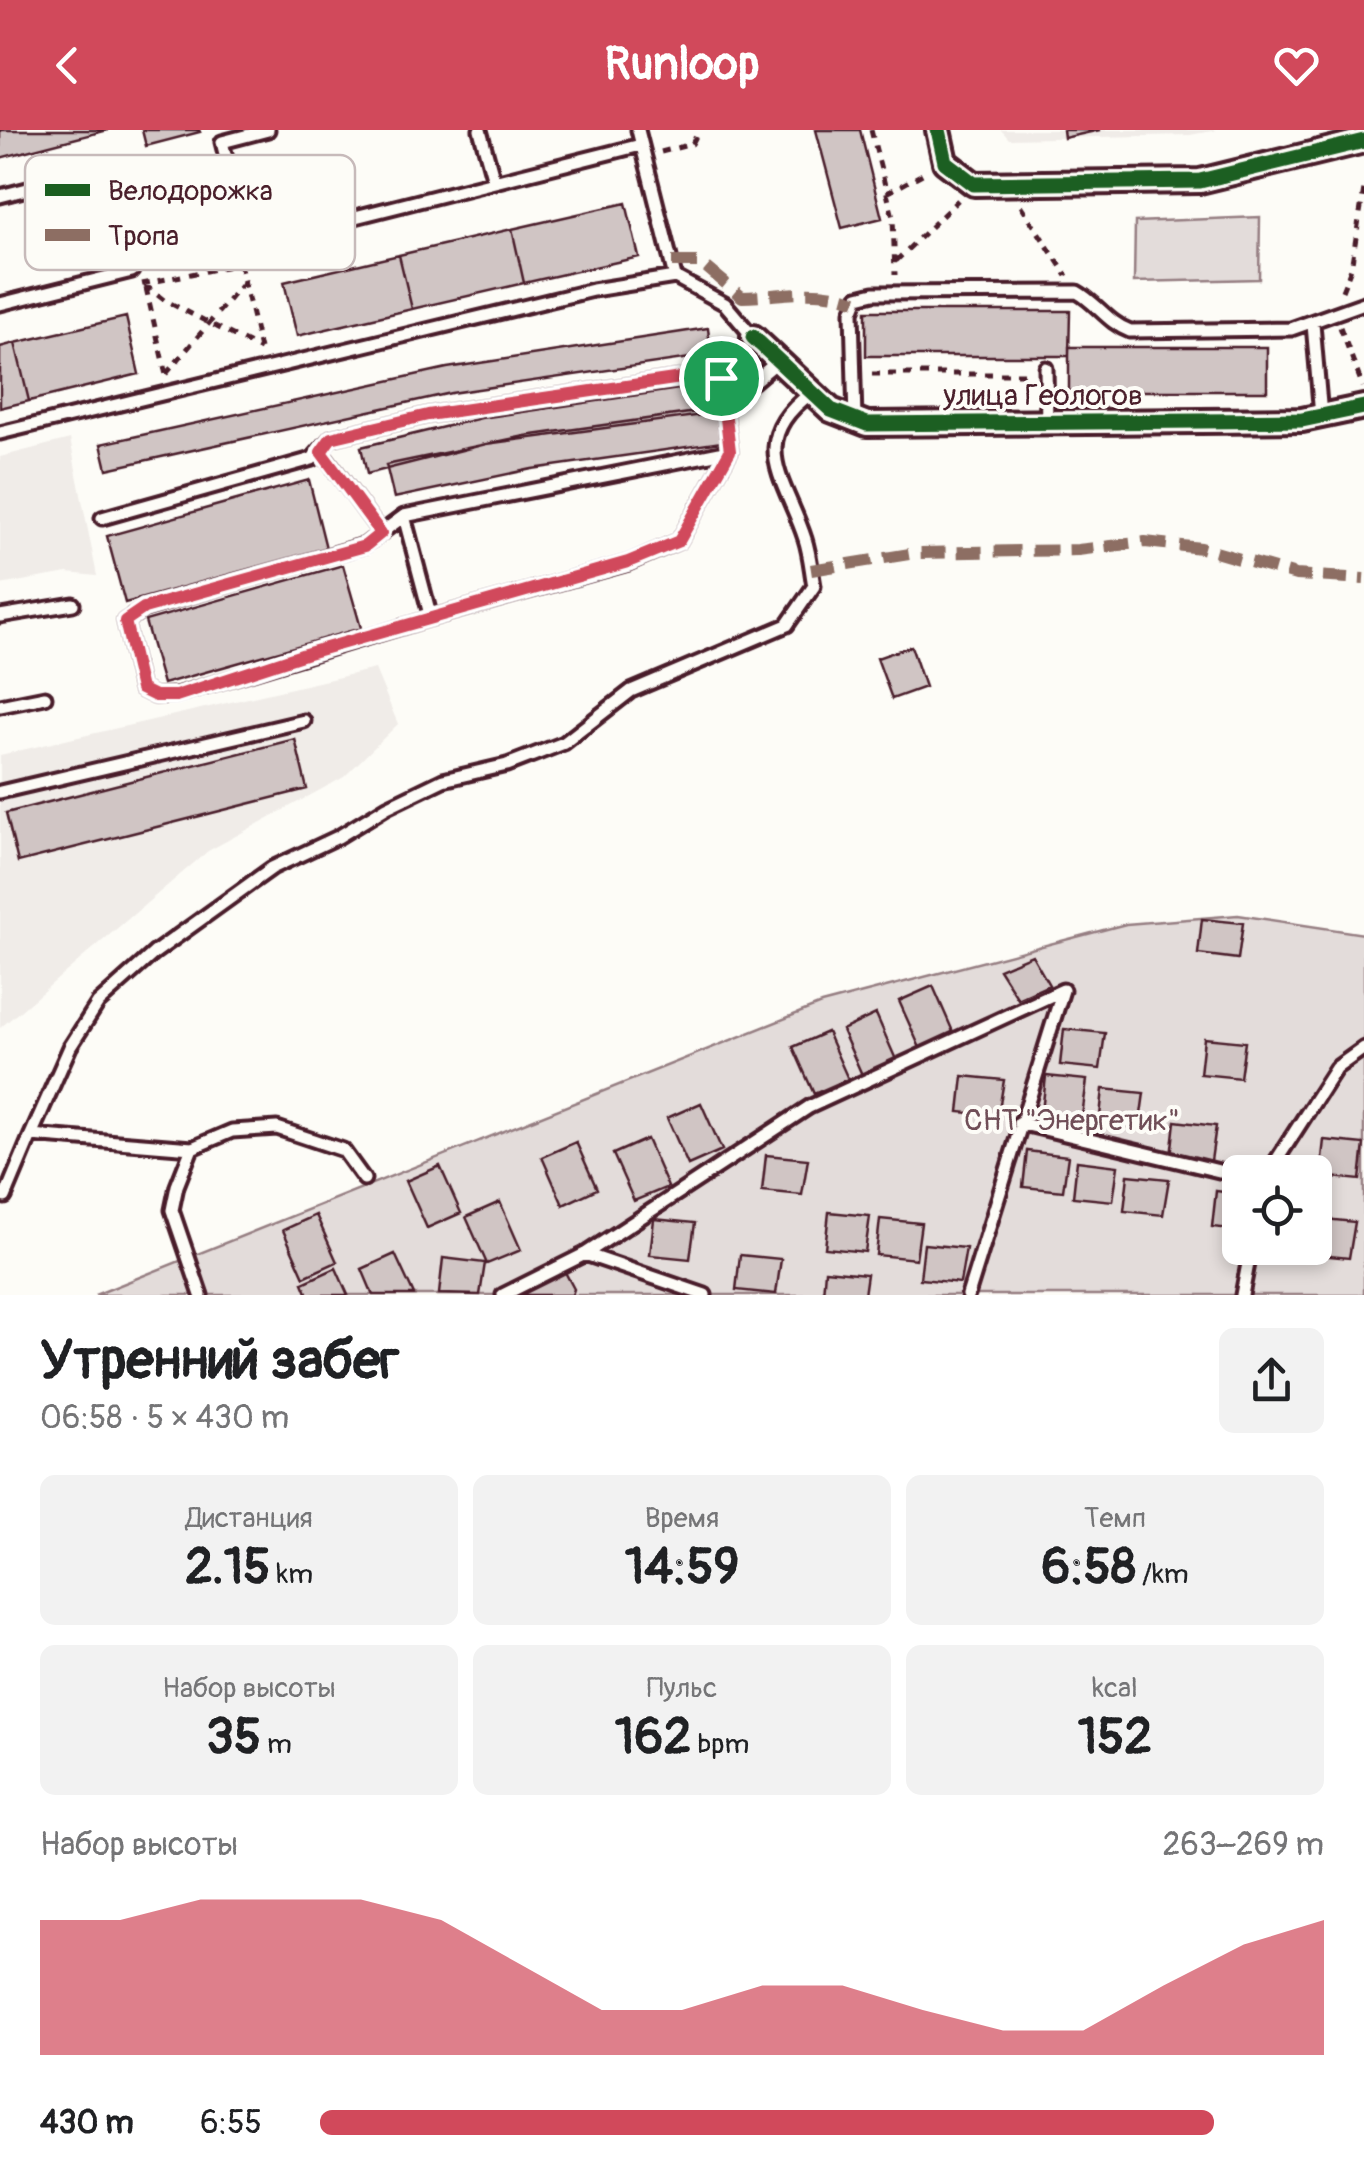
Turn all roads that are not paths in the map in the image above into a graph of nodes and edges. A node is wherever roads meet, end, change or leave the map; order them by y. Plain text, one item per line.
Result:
1 (268, 130) edge
2 (480, 130) edge
3 (638, 130) edge
4 (938, 130) edge
5 (1364, 140) edge
6 (642, 150) junction
7 (226, 155) edge
8 (494, 181) junction
9 (25, 190) edge
10 (0, 196) edge
11 (355, 217) edge
12 (132, 270) edge
13 (675, 277) junction
14 (1364, 302) edge
15 (0, 304) edge
16 (1313, 324) junction
17 (753, 336) joint
18 (778, 361) junction
19 (1046, 371) road end
20 (721, 378) junction
21 (810, 394) junction
22 (1364, 407) edge
23 (1321, 416) junction
24 (855, 420) junction
25 (1046, 423) junction
26 (0, 434) edge
27 (730, 451) junction
28 (321, 452) junction
29 (404, 516) junction
30 (102, 518) dead end
31 (381, 533) junction
32 (73, 604) dead end
33 (0, 616) edge
34 (431, 618) junction
35 (44, 697) dead end
36 (0, 706) edge
37 (304, 721) dead end
38 (0, 792) edge
39 (1364, 1048) edge
40 (1019, 1124) junction
41 (31, 1135) junction
42 (192, 1148) junction
43 (1280, 1155) edge
44 (1222, 1172) edge
45 (364, 1180) dead end
46 (5, 1196) dead end
47 (586, 1254) junction
48 (1248, 1265) edge
49 (201, 1295) edge
50 (503, 1295) edge
51 (705, 1295) edge
52 (968, 1295) edge
53 (1242, 1295) edge

1 - 7 lane
2 - 8 lane
3 - 6 lane
4 - 5 street
6 - 8 lane
6 - 13 lane
8 - 11 lane
9 - 10 lane
12 - 15 lane
13 - 17 lane
13 - 26 lane
14 - 16 lane
16 - 23 lane
16 - 24 lane
17 - 18 street, улица Геологов
18 - 20 lane
18 - 21 street, улица Геологов
19 - 25 lane
20 - 27 lane
20 - 28 lane
21 - 24 street, улица Геологов
21 - 41 lane
22 - 23 street, улица Геологов
23 - 25 street, улица Геологов
24 - 25 street, улица Геологов
27 - 29 lane
27 - 34 lane
28 - 30 lane
28 - 31 lane
29 - 31 lane
29 - 34 lane
31 - 34 lane
32 - 33 lane
35 - 36 lane
37 - 38 lane
39 - 43 lane
40 - 44 lane
40 - 47 lane
40 - 52 lane
41 - 42 lane
41 - 46 lane
42 - 45 lane
42 - 49 lane
47 - 50 lane
47 - 51 lane
48 - 53 lane

